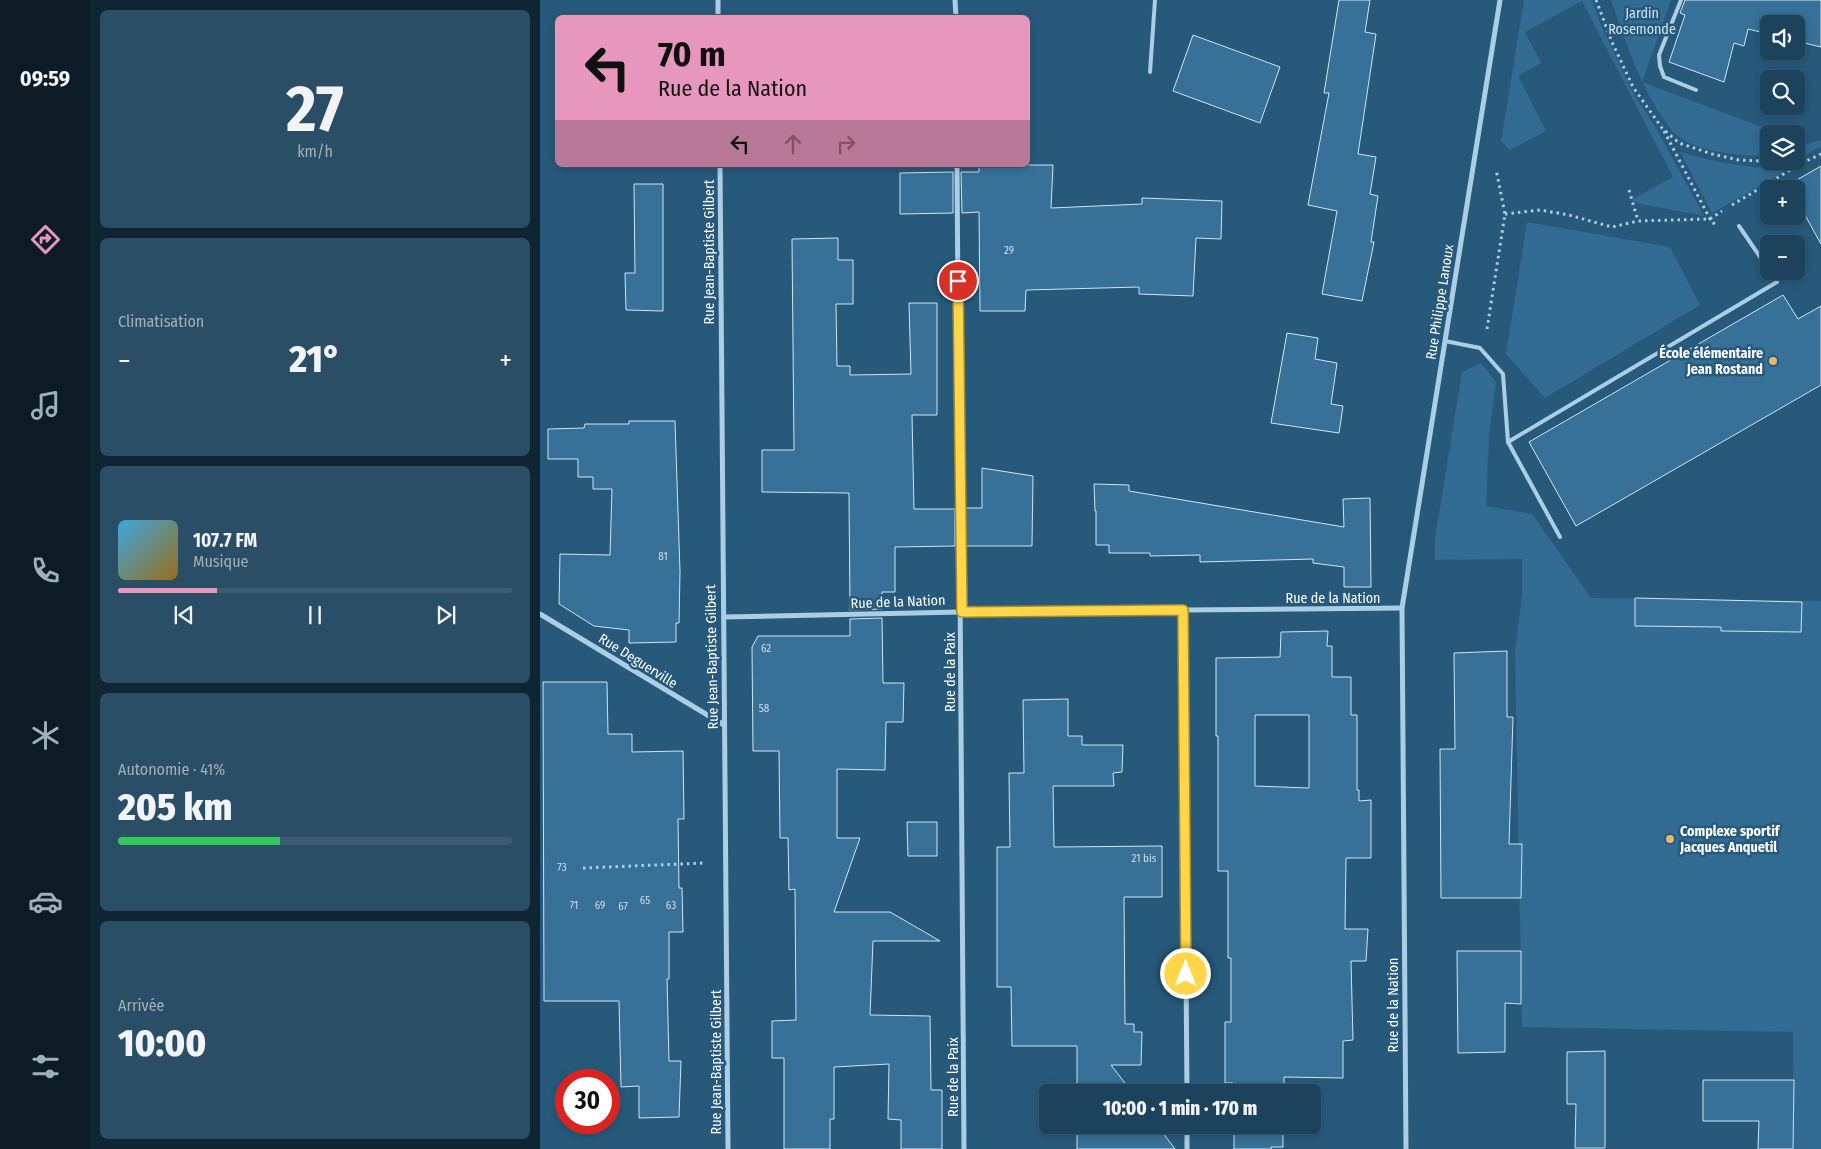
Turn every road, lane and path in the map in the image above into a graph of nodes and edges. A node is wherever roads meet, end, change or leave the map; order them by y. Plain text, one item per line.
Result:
1 (718, 0) edge
2 (956, 0) edge
3 (1155, 0) edge
4 (1500, 0) edge
5 (1596, 0) edge
6 (1680, 0) edge
7 (718, 15) edge
8 (956, 15) edge
9 (1150, 72) dead end
10 (1696, 90) dead end
11 (1662, 128) junction
12 (1821, 154) edge
13 (1760, 161) edge
14 (1805, 162) edge
15 (720, 167) edge
16 (957, 167) edge
17 (1496, 169) dead end
18 (1790, 170) edge
19 (1629, 190) dead end
20 (1505, 214) junction
21 (1710, 219) junction
22 (1638, 221) junction
23 (1739, 226) joint
24 (1760, 258) edge
25 (1776, 280) edge
26 (1445, 341) junction
27 (1480, 348) junction
28 (1508, 442) junction
29 (1560, 537) dead end
30 (1402, 608) junction
31 (1183, 610) junction
32 (962, 612) junction
33 (540, 614) edge
34 (724, 617) junction
35 (724, 725) junction
36 (726, 862) junction
37 (583, 868) dead end
38 (1187, 1084) edge
39 (1187, 1134) edge
40 (728, 1149) edge
41 (964, 1149) edge
42 (1187, 1149) edge
43 (1406, 1149) edge

1 - 7 street
2 - 8 street
3 - 9 lane
4 - 26 street, Rue Philippe Lanoux
5 - 11 path
6 - 10 lane
11 - 13 path
11 - 21 path
12 - 14 path
15 - 34 street, Rue Jean-Baptiste Gilbert
16 - 32 street, Rue de la Paix
17 - 20 path
18 - 21 path
19 - 22 path
20 - 22 path
20 - 27 path
21 - 22 path
21 - 23 path
23 - 24 lane
25 - 28 lane
26 - 27 lane
26 - 30 street, Rue Philippe Lanoux
27 - 28 lane
28 - 29 lane
30 - 31 street, Rue de la Nation
30 - 43 street, Rue de la Nation
31 - 32 street, Rue de la Nation
31 - 38 street
32 - 34 street, Rue de la Nation
32 - 41 street, Rue de la Paix
33 - 35 street, Rue Deguerville
34 - 35 street, Rue Jean-Baptiste Gilbert
35 - 36 street, Rue Jean-Baptiste Gilbert
36 - 37 path
36 - 40 street, Rue Jean-Baptiste Gilbert
39 - 42 street

